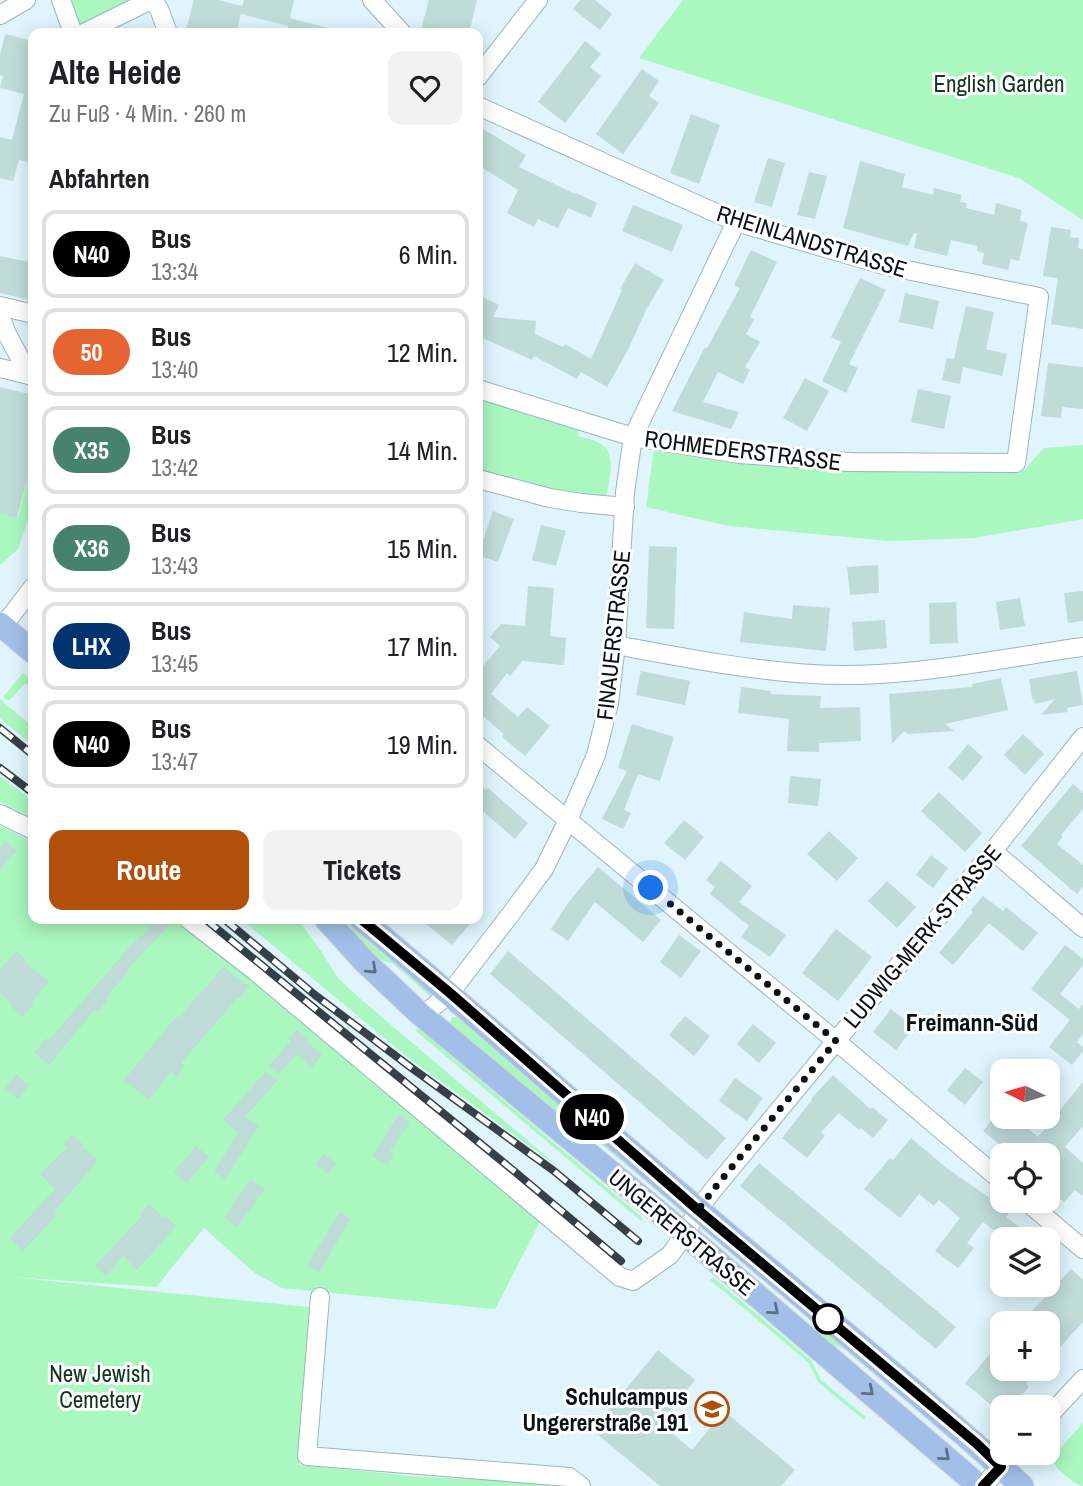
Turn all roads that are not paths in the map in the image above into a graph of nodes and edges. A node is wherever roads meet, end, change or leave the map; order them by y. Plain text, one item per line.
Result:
1 (26, 0) edge
2 (61, 0) edge
3 (152, 0) edge
4 (372, 0) edge
5 (538, 0) edge
6 (0, 15) edge
7 (71, 28) edge
8 (94, 28) edge
9 (166, 28) edge
10 (397, 28) edge
11 (483, 71) edge
12 (483, 108) edge
13 (736, 222) junction
14 (0, 306) edge
15 (28, 313) edge
16 (0, 316) edge
17 (0, 368) edge
18 (28, 375) edge
19 (18, 391) dead end
20 (483, 391) edge
21 (634, 437) junction
22 (1016, 463) joint
23 (483, 480) edge
24 (625, 507) junction
25 (28, 593) edge
26 (1, 627) edge
27 (617, 645) junction
28 (1083, 647) edge
29 (28, 648) edge
30 (1083, 737) edge
31 (483, 750) edge
32 (0, 814) edge
33 (568, 820) junction
34 (28, 828) edge
35 (993, 851) junction
36 (194, 924) edge
37 (331, 924) edge
38 (367, 924) edge
39 (1083, 928) edge
40 (450, 993) junction
41 (422, 1016) junction
42 (836, 1041) junction
43 (990, 1171) edge
44 (698, 1210) junction
45 (1041, 1213) edge
46 (685, 1234) junction
47 (1081, 1245) edge
48 (320, 1297) dead end
49 (1083, 1379) edge
50 (1060, 1404) edge
51 (990, 1450) edge
52 (1003, 1465) edge
53 (1011, 1465) edge
54 (581, 1486) edge
55 (981, 1486) edge
56 (1022, 1486) edge

1 - 6 street
2 - 7 street
3 - 8 street
3 - 9 street
4 - 10 street
5 - 11 street
12 - 13 street, RHEINLANDSTRASSE
13 - 21 street, FINAUERSTRASSE
13 - 22 street, RHEINLANDSTRASSE
14 - 15 street
16 - 18 street
17 - 18 street
18 - 19 street
20 - 21 street, ROHMEDERSTRASSE
21 - 22 street, ROHMEDERSTRASSE
21 - 24 street, FINAUERSTRASSE
23 - 24 street
24 - 27 street, FINAUERSTRASSE
25 - 26 street
26 - 29 main road
27 - 28 street
27 - 33 street, FINAUERSTRASSE
30 - 35 street, LUDWIG-MERK-STRASSE
31 - 33 street
32 - 34 street
33 - 40 street, FINAUERSTRASSE
33 - 42 street
35 - 39 street
35 - 42 street, LUDWIG-MERK-STRASSE
36 - 46 street, LUDWIG-MERK-STRASSE
37 -> 41 main road, UNGERERSTRASSE
38 - 40 main road, UNGERERSTRASSE
40 - 41 street, FINAUERSTRASSE
40 - 44 main road, UNGERERSTRASSE
41 - 46 main road, UNGERERSTRASSE
42 - 43 street
42 - 44 street, LUDWIG-MERK-STRASSE
44 - 46 street, LUDWIG-MERK-STRASSE
44 - 51 main road, UNGERERSTRASSE
45 - 47 street
46 -> 55 main road, UNGERERSTRASSE
48 - 54 street
49 - 50 street
52 - 55 street
53 - 56 main road, UNGERERSTRASSE

